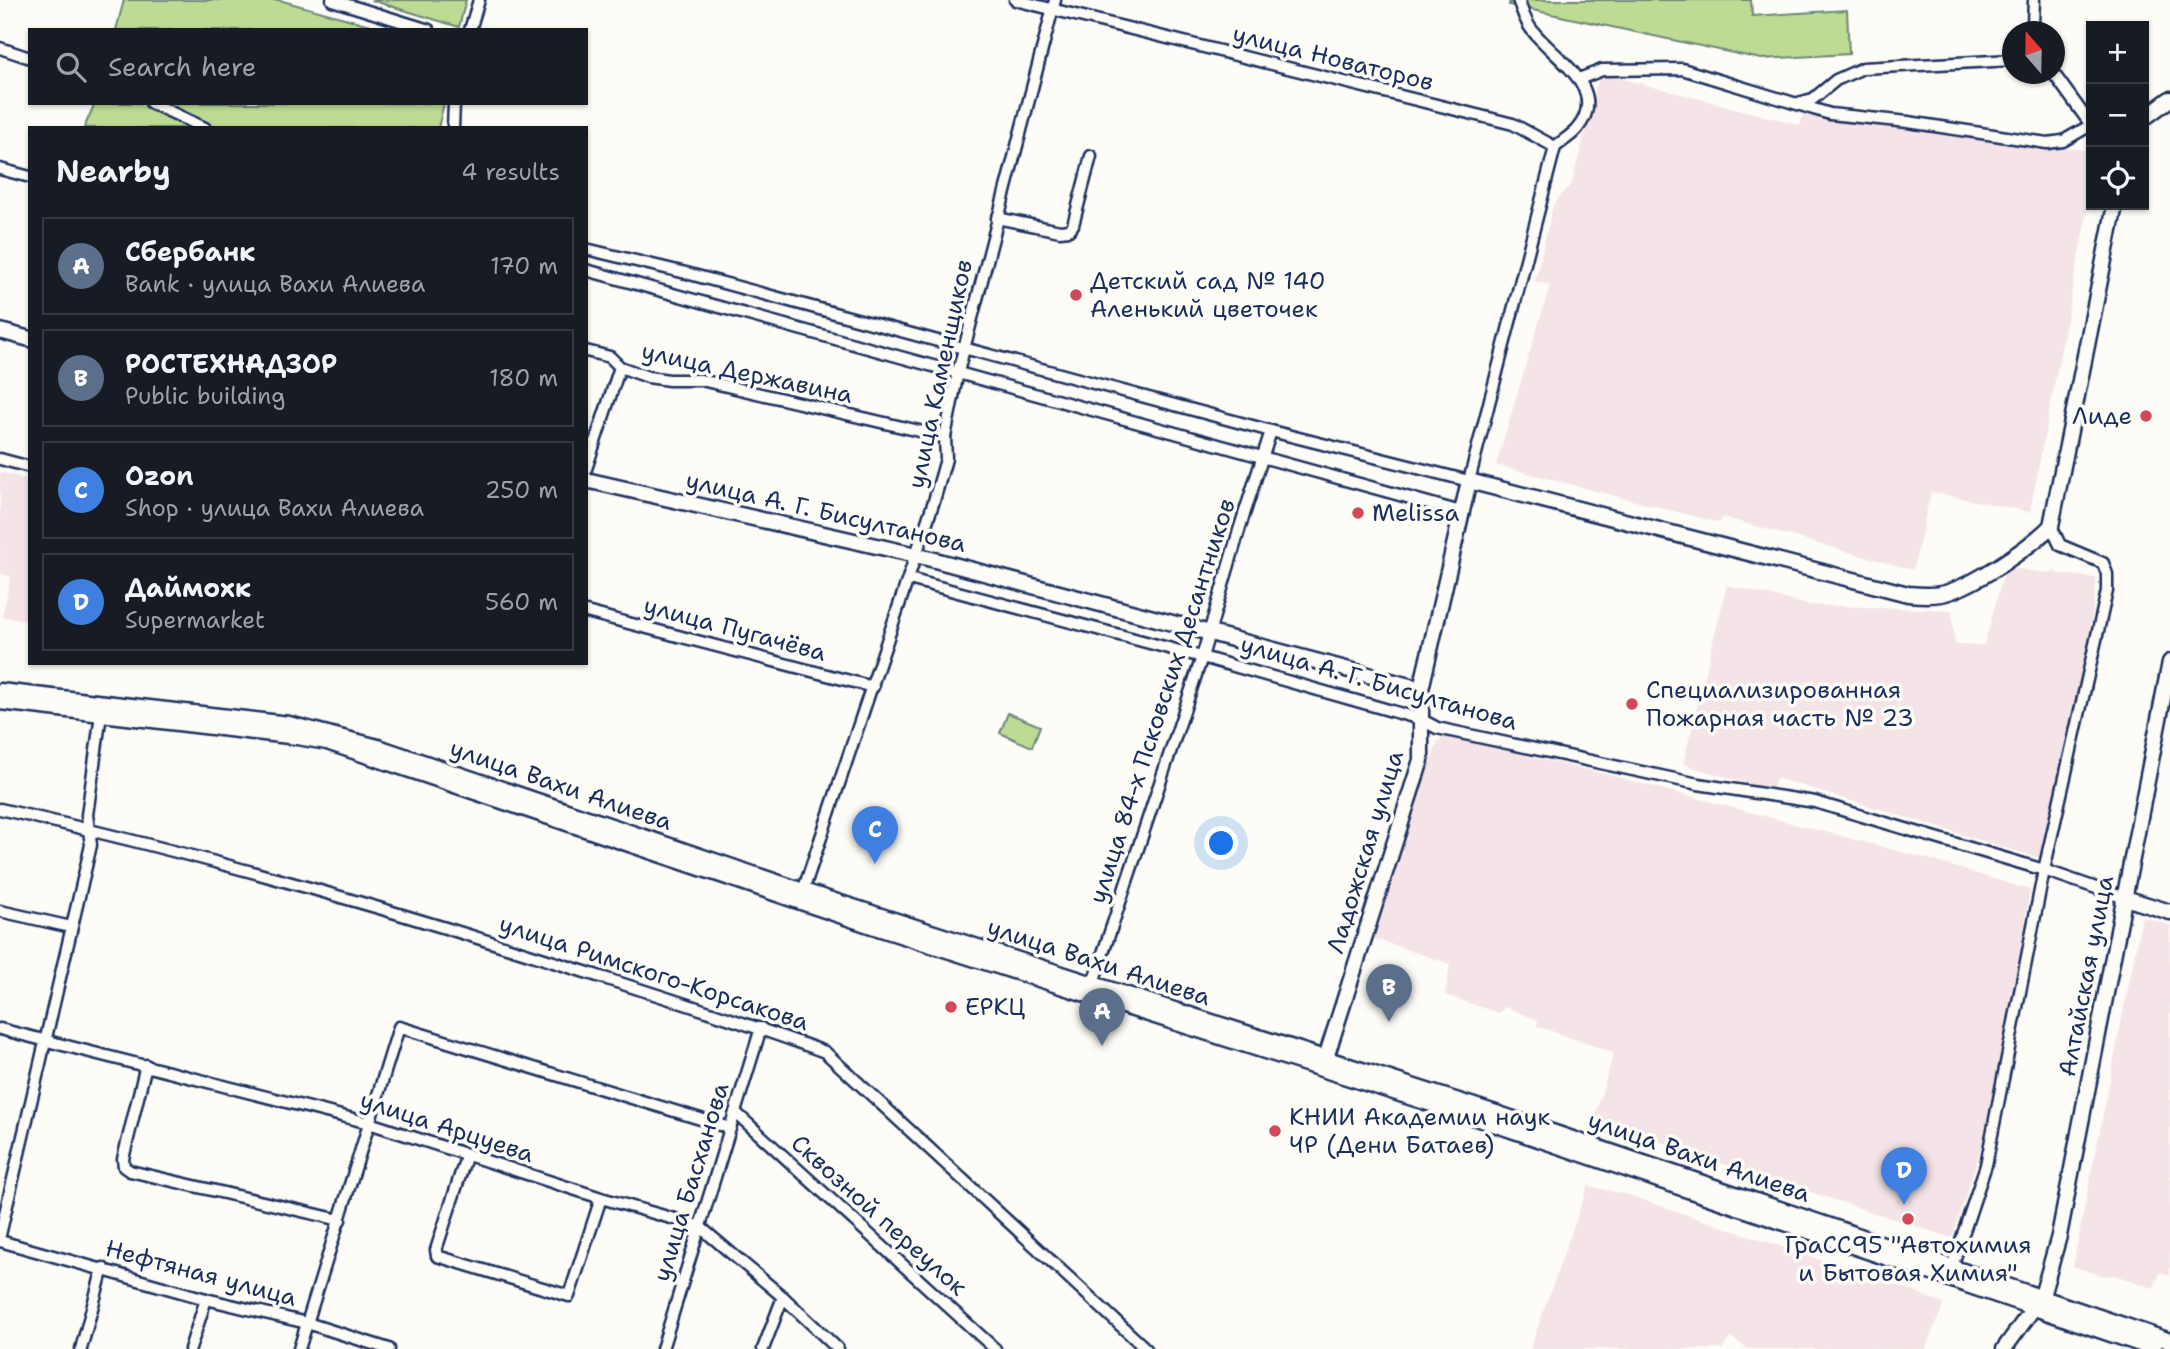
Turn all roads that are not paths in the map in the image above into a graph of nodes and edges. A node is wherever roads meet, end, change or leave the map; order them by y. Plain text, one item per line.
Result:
1 (332, 0) edge
2 (479, 0) edge
3 (1015, 0) edge
4 (1518, 0) edge
5 (2034, 0) edge
6 (1053, 5) edge
7 (2033, 21) edge
8 (423, 28) edge
9 (471, 28) edge
10 (0, 48) edge
11 (28, 57) edge
12 (2002, 61) edge
13 (1579, 79) junction
14 (2061, 84) edge
15 (2170, 99) edge
16 (1797, 104) junction
17 (155, 105) edge
18 (454, 105) edge
19 (2149, 114) edge
20 (2086, 118) edge
21 (201, 126) edge
22 (453, 126) edge
23 (2086, 128) edge
24 (1555, 147) junction
25 (1091, 156) dead end
26 (0, 169) edge
27 (28, 176) edge
28 (2114, 210) edge
29 (997, 218) junction
30 (588, 249) edge
31 (588, 271) edge
32 (0, 331) edge
33 (28, 338) edge
34 (964, 348) junction
35 (588, 352) edge
36 (620, 367) junction
37 (958, 372) junction
38 (1271, 431) junction
39 (945, 437) junction
40 (1263, 456) junction
41 (0, 459) edge
42 (588, 463) edge
43 (28, 466) edge
44 (588, 480) edge
45 (1469, 481) junction
46 (1461, 512) junction
47 (2051, 526) junction
48 (916, 555) junction
49 (909, 579) junction
50 (588, 613) edge
51 (1210, 632) junction
52 (1202, 657) junction
53 (2170, 662) edge
54 (873, 687) junction
55 (1421, 689) junction
56 (0, 691) edge
57 (0, 702) edge
58 (101, 713) junction
59 (1420, 719) junction
60 (0, 809) edge
61 (88, 829) junction
62 (2044, 870) junction
63 (801, 896) junction
64 (2125, 898) junction
65 (0, 912) edge
66 (2170, 912) edge
67 (71, 926) junction
68 (1093, 983) junction
69 (761, 1028) junction
70 (0, 1029) edge
71 (45, 1040) junction
72 (1324, 1063) junction
73 (146, 1065) junction
74 (735, 1112) junction
75 (369, 1123) junction
76 (730, 1128) junction
77 (467, 1154) junction
78 (601, 1198) junction
79 (340, 1220) junction
80 (699, 1226) junction
81 (0, 1235) edge
82 (0, 1241) edge
83 (103, 1268) junction
84 (1952, 1268) junction
85 (783, 1297) junction
86 (206, 1299) junction
87 (2038, 1301) junction
88 (307, 1323) junction
89 (2170, 1341) edge
90 (81, 1349) edge
91 (190, 1349) edge
92 (299, 1349) edge
93 (389, 1349) edge
94 (662, 1349) edge
95 (763, 1349) edge
96 (838, 1349) edge
97 (995, 1349) edge
98 (1146, 1349) edge
99 (2004, 1349) edge
100 (2155, 1349) edge

1 - 8 street
2 - 9 street
3 - 6 street, улица Новаторов
4 - 13 street
5 - 7 street
6 - 24 street, улица Новаторов
6 - 29 street, улица Каменщиков
10 - 11 street
12 - 16 street
13 - 16 street
13 - 24 street
14 - 20 street
15 - 19 main road
16 - 23 street
17 - 21 street
18 - 22 street
24 - 45 street
25 - 29 street
26 - 27 street
28 - 47 main road
29 - 34 street, улица Каменщиков
30 - 34 street
31 - 37 street
32 - 33 main road
34 - 37 street, улица Каменщиков
34 - 38 street
35 - 36 street, улица Державина
36 - 39 street, улица Державина
36 - 42 street
37 - 39 street, улица Каменщиков
37 - 40 street
38 - 40 street, улица 84-х Псковских Десантников
38 - 45 street
39 - 48 street, улица Каменщиков
40 - 46 street
40 - 51 street, улица 84-х Псковских Десантников
41 - 43 street
44 - 48 main road, улица А. Г. Бисултанова
45 - 46 main road, Ладожская улица
45 - 47 main road
46 - 55 main road, Ладожская улица
47 - 62 street
48 - 49 street, улица Каменщиков
48 - 51 main road, улица А. Г. Бисултанова
49 - 52 street, улица А. Г. Бисултанова
49 - 54 street, улица Каменщиков
50 - 54 street, улица Пугачёва
51 - 52 street, улица 84-х Псковских Десантников
51 - 55 main road, улица А. Г. Бисултанова
52 - 59 street, улица А. Г. Бисултанова
52 - 68 street, улица 84-х Псковских Десантников
53 - 64 main road, Алтайская улица
54 - 63 street, улица Каменщиков
55 - 59 main road, Ладожская улица
56 - 63 main road, улица Вахи Алиева
57 - 58 main road, улица Вахи Алиева
58 - 61 street
58 - 63 main road, улица Вахи Алиева
59 - 62 street, улица А. Г. Бисултанова
59 - 72 main road, Ладожская улица
60 - 61 street, улица Римского-Корсакова
61 - 67 street
61 - 69 street, улица Римского-Корсакова
62 - 64 street, улица А. Г. Бисултанова
62 - 84 street
63 - 68 main road, улица Вахи Алиева
63 - 72 main road, улица Вахи Алиева
64 - 66 main road
64 - 87 main road, Алтайская улица
65 - 67 street
67 - 71 street
68 - 72 main road, улица Вахи Алиева
69 - 74 street, улица Басханова
69 - 98 street, улица Римского-Корсакова
70 - 71 street, улица Арцуева
71 - 73 street, улица Арцуева
71 - 81 street
72 - 84 main road, улица Вахи Алиева
72 - 87 main road, улица Вахи Алиева
73 - 75 street, улица Арцуева
73 - 79 street
74 - 76 street, улица Басханова
74 - 97 street, Сквозной переулок
75 - 76 street
75 - 77 street, улица Арцуева
75 - 79 street
76 - 80 street, улица Басханова
77 - 78 street, улица Арцуева
77 - 78 street
78 - 80 street, улица Арцуева
79 - 88 street
80 - 85 street, улица Арцуева
80 - 94 street, улица Басханова
82 - 83 street, Нефтяная улица
83 - 86 street, Нефтяная улица
83 - 90 street
84 - 87 main road, улица Вахи Алиева
85 - 95 street
85 - 96 street, улица Арцуева
86 - 88 street, Нефтяная улица
86 - 91 street
87 - 89 main road, улица Вахи Алиева
87 - 99 main road, Алтайская улица
87 - 100 main road, улица Вахи Алиева
88 - 92 street
88 - 93 street, Нефтяная улица

